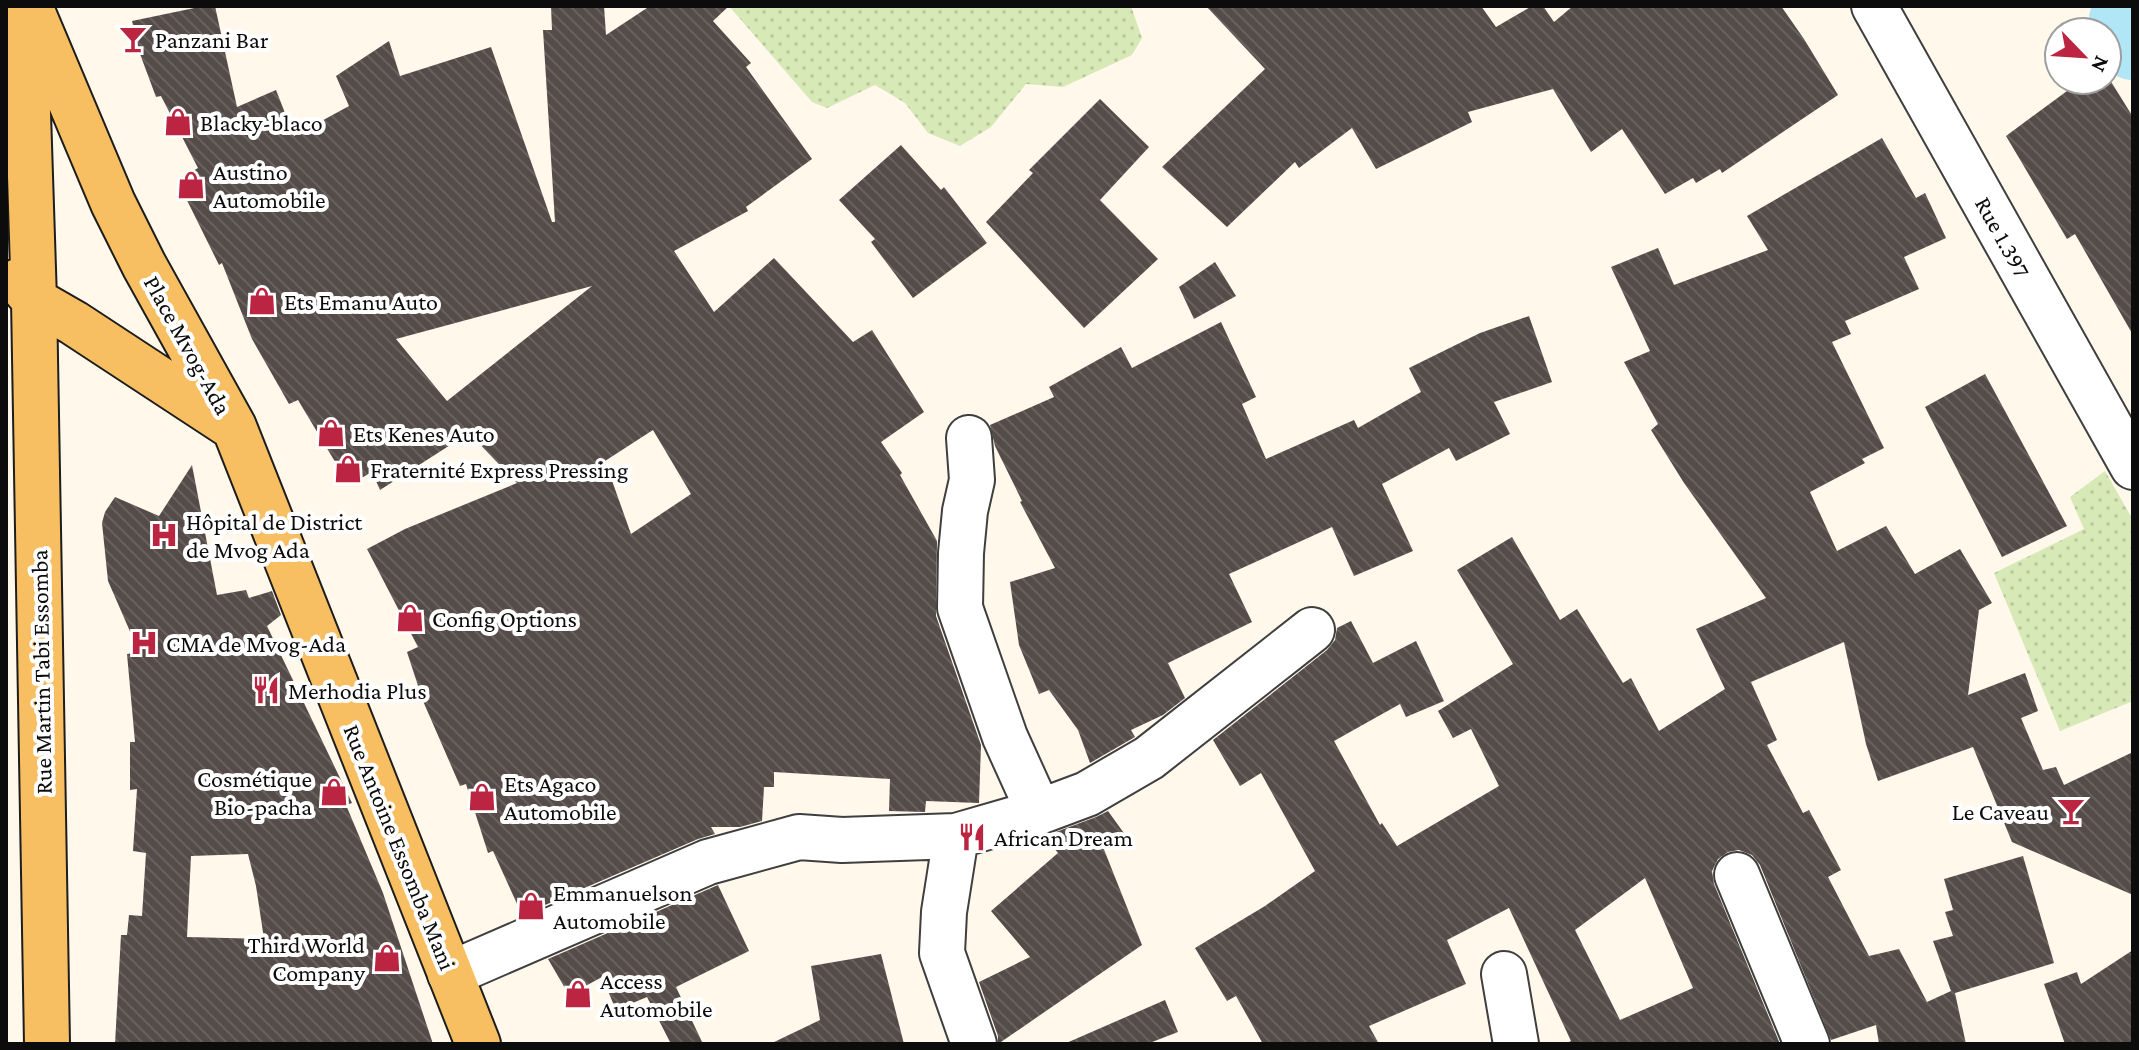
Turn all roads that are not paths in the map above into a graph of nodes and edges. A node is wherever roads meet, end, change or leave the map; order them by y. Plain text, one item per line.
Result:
1 (27, 6) edge
2 (1874, 6) edge
3 (6, 267) edge
4 (34, 300) junction
5 (234, 427) junction
6 (969, 438) dead end
7 (2133, 467) edge
8 (1312, 630) dead end
9 (1039, 812) junction
10 (956, 836) junction
11 (1737, 875) dead end
12 (450, 974) junction
13 (1504, 974) dead end
14 (47, 1044) edge
15 (478, 1044) edge
16 (974, 1044) edge
17 (1516, 1044) edge
18 (1807, 1044) edge

1 - 4 main road, Rue Martin Tabi Essomba
1 - 5 main road, Place Mvog-Ada
2 - 7 street, Rue 1.397
3 - 4 main road, Place Mvog-Ada
4 - 5 main road, Place Mvog-Ada
4 - 14 main road, Rue Martin Tabi Essomba
5 - 12 main road, Rue Antoine Essomba Mani
6 - 9 street
8 - 9 street
9 - 10 street
10 - 12 street
10 - 16 street
11 - 18 street
12 - 15 main road, Rue Antoine Essomba Mani
13 - 17 street

